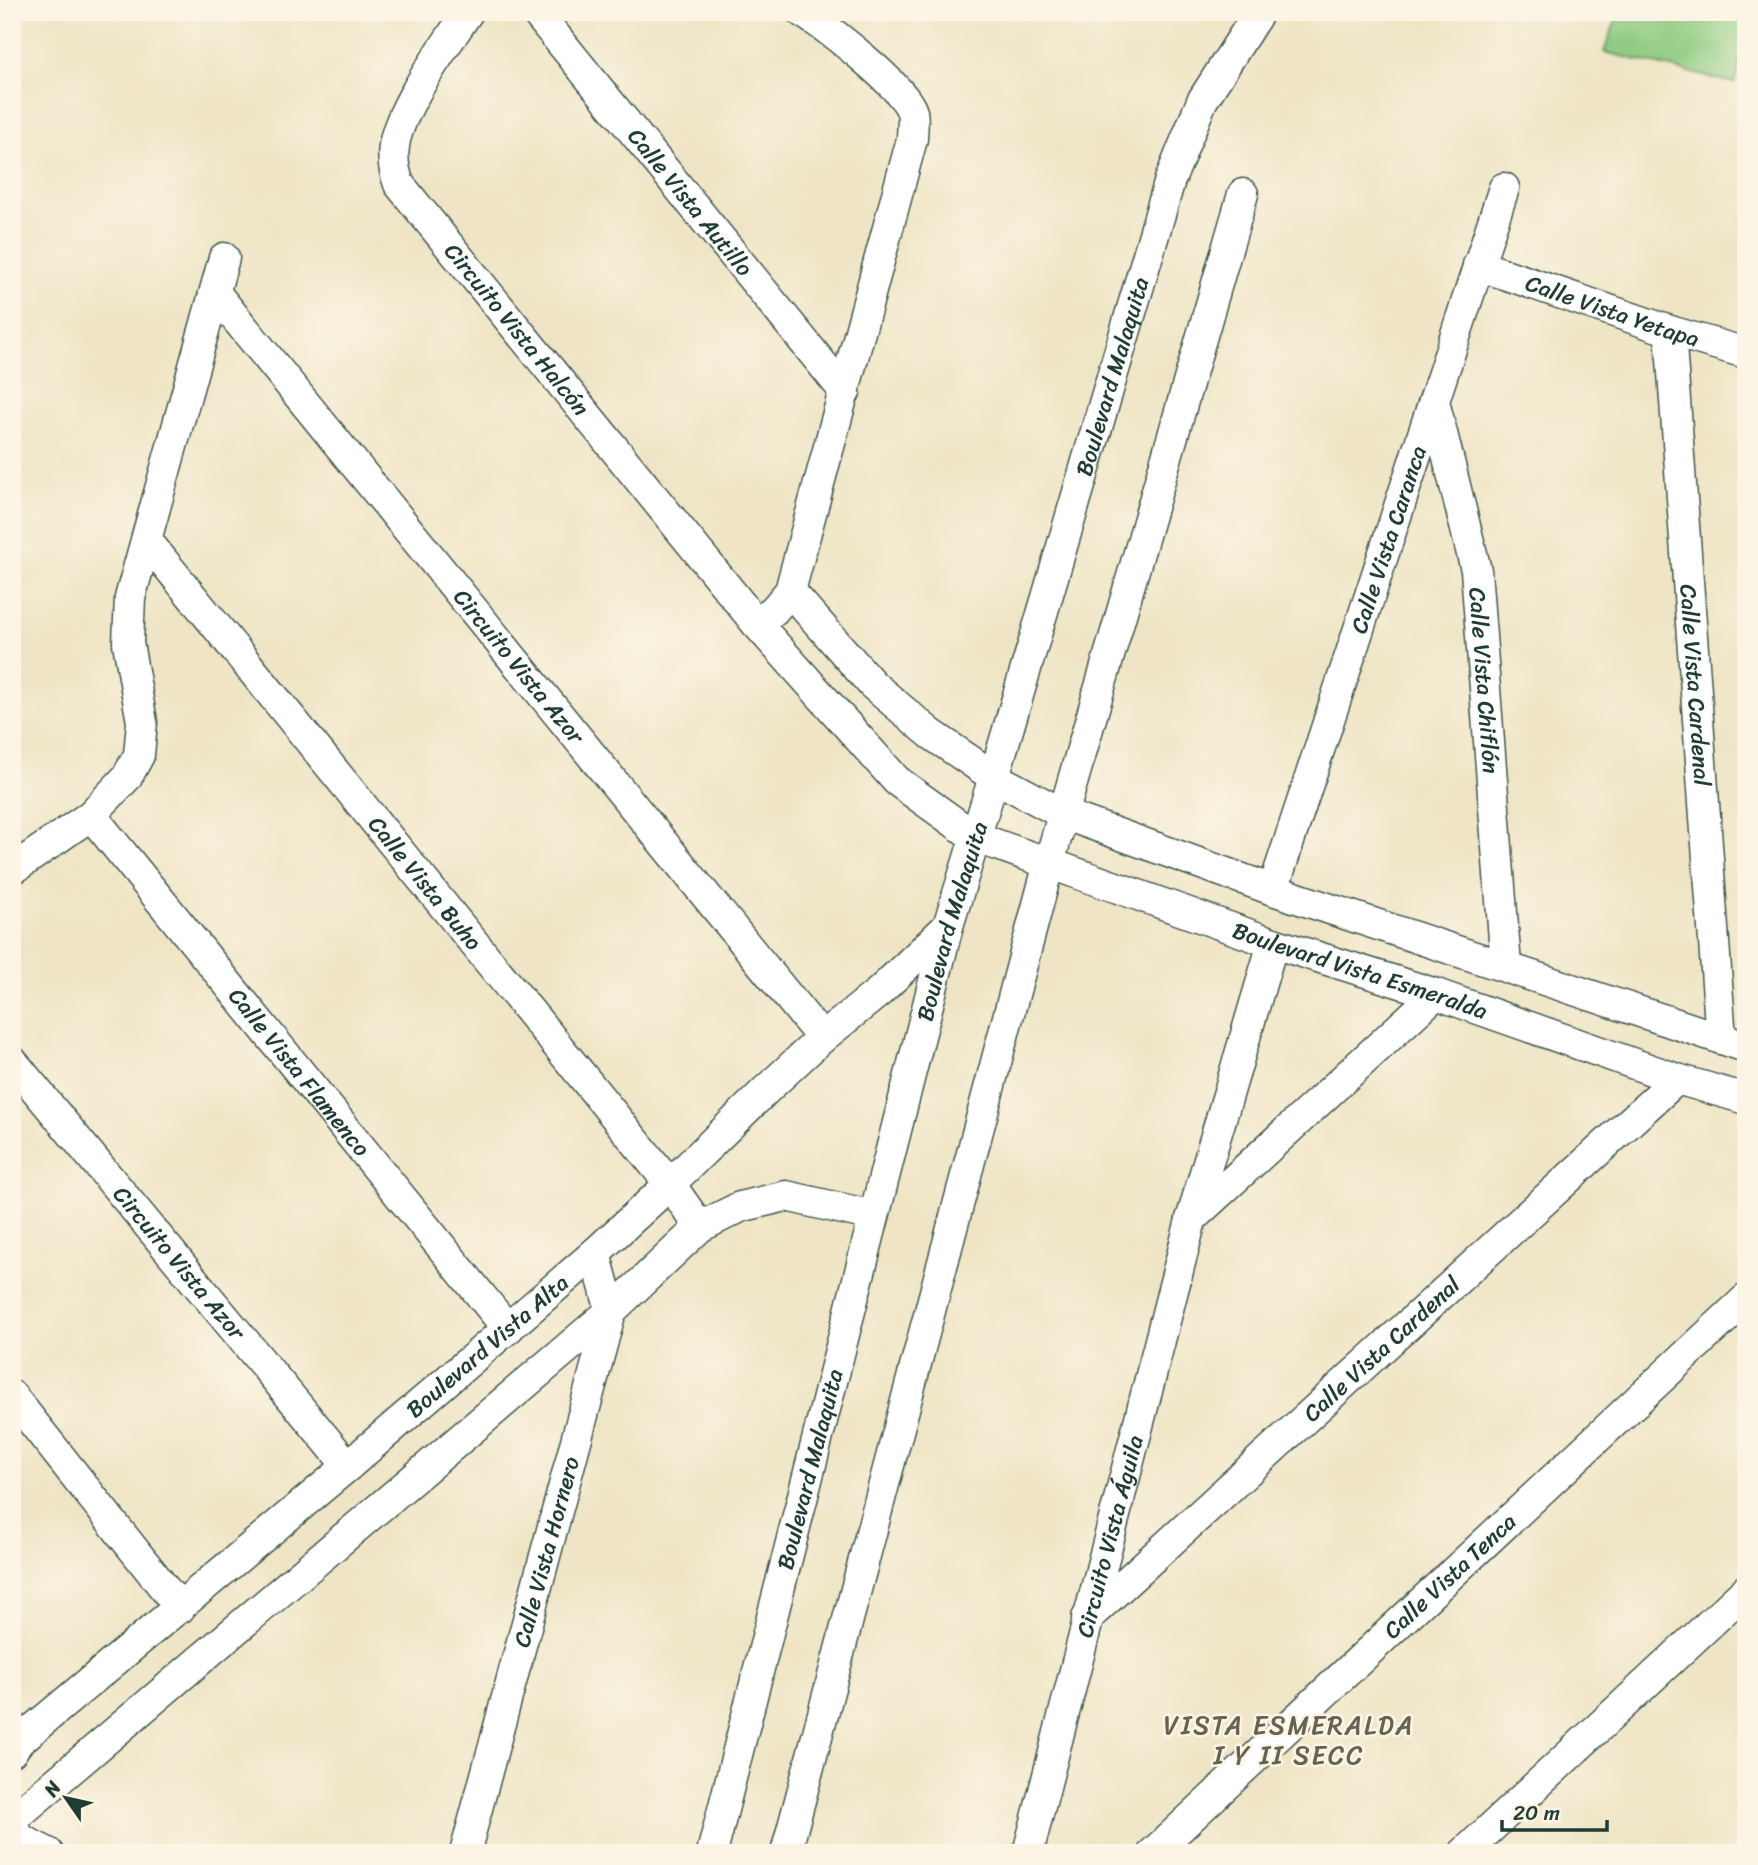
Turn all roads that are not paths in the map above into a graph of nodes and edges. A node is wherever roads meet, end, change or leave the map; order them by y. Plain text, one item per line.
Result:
1 (468, 12) edge
2 (536, 12) edge
3 (802, 12) edge
4 (1259, 12) edge
5 (1504, 188) dead end
6 (1243, 194) dead end
7 (224, 258) dead end
8 (1478, 265) junction
9 (216, 294) junction
10 (1670, 331) junction
11 (1746, 353) edge
12 (845, 392) junction
13 (1434, 401) junction
14 (147, 541) junction
15 (790, 591) junction
16 (756, 623) junction
17 (994, 777) junction
18 (1063, 814) junction
19 (91, 815) junction
20 (975, 837) junction
21 (1049, 863) junction
22 (12, 870) edge
23 (1273, 890) junction
24 (948, 926) junction
25 (1273, 943) junction
26 (1506, 966) junction
27 (1437, 995) junction
28 (822, 1038) junction
29 (1733, 1043) edge
30 (12, 1061) edge
31 (1677, 1079) junction
32 (1746, 1099) edge
33 (670, 1184) junction
34 (874, 1216) junction
35 (1191, 1220) junction
36 (700, 1227) junction
37 (595, 1253) junction
38 (1746, 1299) edge
39 (611, 1311) junction
40 (508, 1329) junction
41 (12, 1396) edge
42 (348, 1466) junction
43 (1746, 1590) edge
44 (180, 1608) junction
45 (1087, 1618) junction
46 (15, 1741) edge
47 (15, 1831) edge
48 (48, 1853) edge
49 (465, 1853) edge
50 (712, 1853) edge
51 (786, 1853) edge
52 (1028, 1853) edge
53 (1153, 1853) edge
54 (1464, 1853) edge

1 - 16 street, Circuito Vista Halcón
2 - 12 street, Calle Vista Autillo
3 - 12 street
4 - 17 street, Boulevard Malaquita
5 - 8 street, Calle Vista Caranca
6 - 18 street
7 - 9 street
8 - 10 street, Calle Vista Yetapa
8 - 13 street, Calle Vista Caranca
9 - 14 street
9 - 28 street, Circuito Vista Azor
10 - 11 street, Calle Vista Yetapa
10 - 29 street, Calle Vista Cardenal
12 - 15 street
13 - 23 street, Calle Vista Caranca
13 - 26 street, Calle Vista Chiflón
14 - 19 street
14 - 33 street, Calle Vista Buho
15 - 16 street
15 - 17 street
16 - 20 street, Circuito Vista Halcón
17 - 18 street
17 - 20 street, Boulevard Malaquita
18 - 21 street
18 - 23 street
19 - 22 street
19 - 40 street, Calle Vista Flamenco
20 - 21 street, Boulevard Vista Esmeralda
20 - 24 street, Boulevard Malaquita
21 - 25 street, Boulevard Vista Esmeralda
21 - 51 street
23 - 26 street
24 - 28 street, Boulevard Vista Alta
24 - 34 street, Boulevard Malaquita
25 - 27 street, Boulevard Vista Esmeralda
25 - 35 street, Circuito Vista Águila
26 - 29 street
27 - 31 street, Boulevard Vista Esmeralda
27 - 35 street
28 - 33 street, Boulevard Vista Alta
30 - 42 street, Circuito Vista Azor
31 - 32 street, Boulevard Vista Esmeralda
31 - 45 street, Calle Vista Cardenal
33 - 36 street, Calle Vista Buho
33 - 37 street, Boulevard Vista Alta
34 - 36 street
34 - 50 street, Boulevard Malaquita
35 - 45 street, Circuito Vista Águila
36 - 39 street
37 - 39 street
37 - 40 street, Boulevard Vista Alta
38 - 53 street, Calle Vista Tenca
39 - 47 street
39 - 49 street, Calle Vista Hornero
40 - 42 street, Boulevard Vista Alta
41 - 44 street
42 - 44 street, Boulevard Vista Alta
43 - 54 street
44 - 46 street, Boulevard Vista Alta
45 - 52 street, Circuito Vista Águila
47 - 48 street

